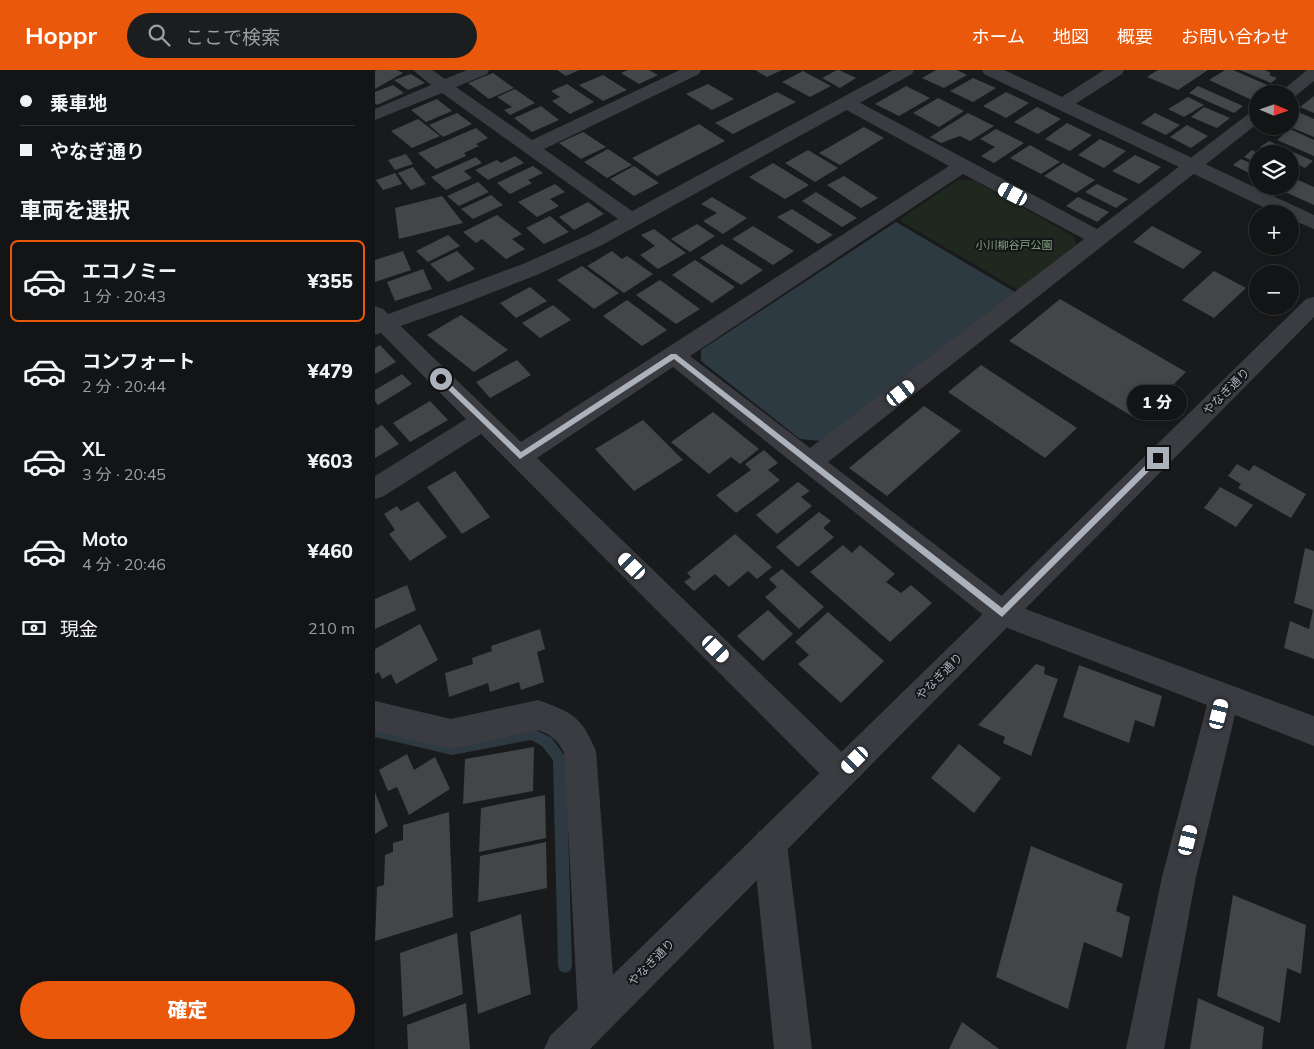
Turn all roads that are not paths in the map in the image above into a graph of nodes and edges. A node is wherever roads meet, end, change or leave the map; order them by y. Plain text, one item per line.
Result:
1 (421, 70) edge
2 (481, 70) edge
3 (693, 70) edge
4 (906, 70) edge
5 (990, 70) edge
6 (1116, 70) edge
7 (1314, 73) edge
8 (1299, 85) edge
9 (444, 86) junction
10 (847, 103) junction
11 (1063, 104) junction
12 (375, 115) edge
13 (1249, 122) edge
14 (531, 148) junction
15 (962, 166) junction
16 (1193, 166) junction
17 (632, 220) junction
18 (1314, 223) edge
19 (1099, 239) junction
20 (1314, 304) edge
21 (378, 321) edge
22 (674, 356) junction
23 (483, 421) junction
24 (520, 456) junction
25 (809, 463) junction
26 (375, 489) edge
27 (1002, 613) junction
28 (1224, 696) junction
29 (375, 716) edge
30 (1314, 731) edge
31 (841, 773) junction
32 (770, 844) junction
33 (597, 1015) junction
34 (563, 1049) edge
35 (793, 1049) edge
36 (1145, 1049) edge

1 - 9 street
2 - 9 street
3 - 14 street
4 - 10 street
5 - 11 street
6 - 11 street
7 - 8 street
9 - 12 street
9 - 14 street
10 - 15 street
10 - 17 street
11 - 16 street
13 - 16 street
14 - 17 street
15 - 19 street
15 - 22 street
16 - 18 street
16 - 19 street
17 - 21 street
19 - 25 street
20 - 27 street, やなぎ通り
21 - 23 street
22 - 24 street
22 - 25 street
23 - 24 street
23 - 26 street
24 - 31 street
25 - 27 street
27 - 28 street
27 - 31 street, やなぎ通り
28 - 30 street
28 - 36 street
29 - 33 street
31 - 32 street, やなぎ通り
32 - 33 street, やなぎ通り
32 - 35 street
33 - 34 street, やなぎ通り

